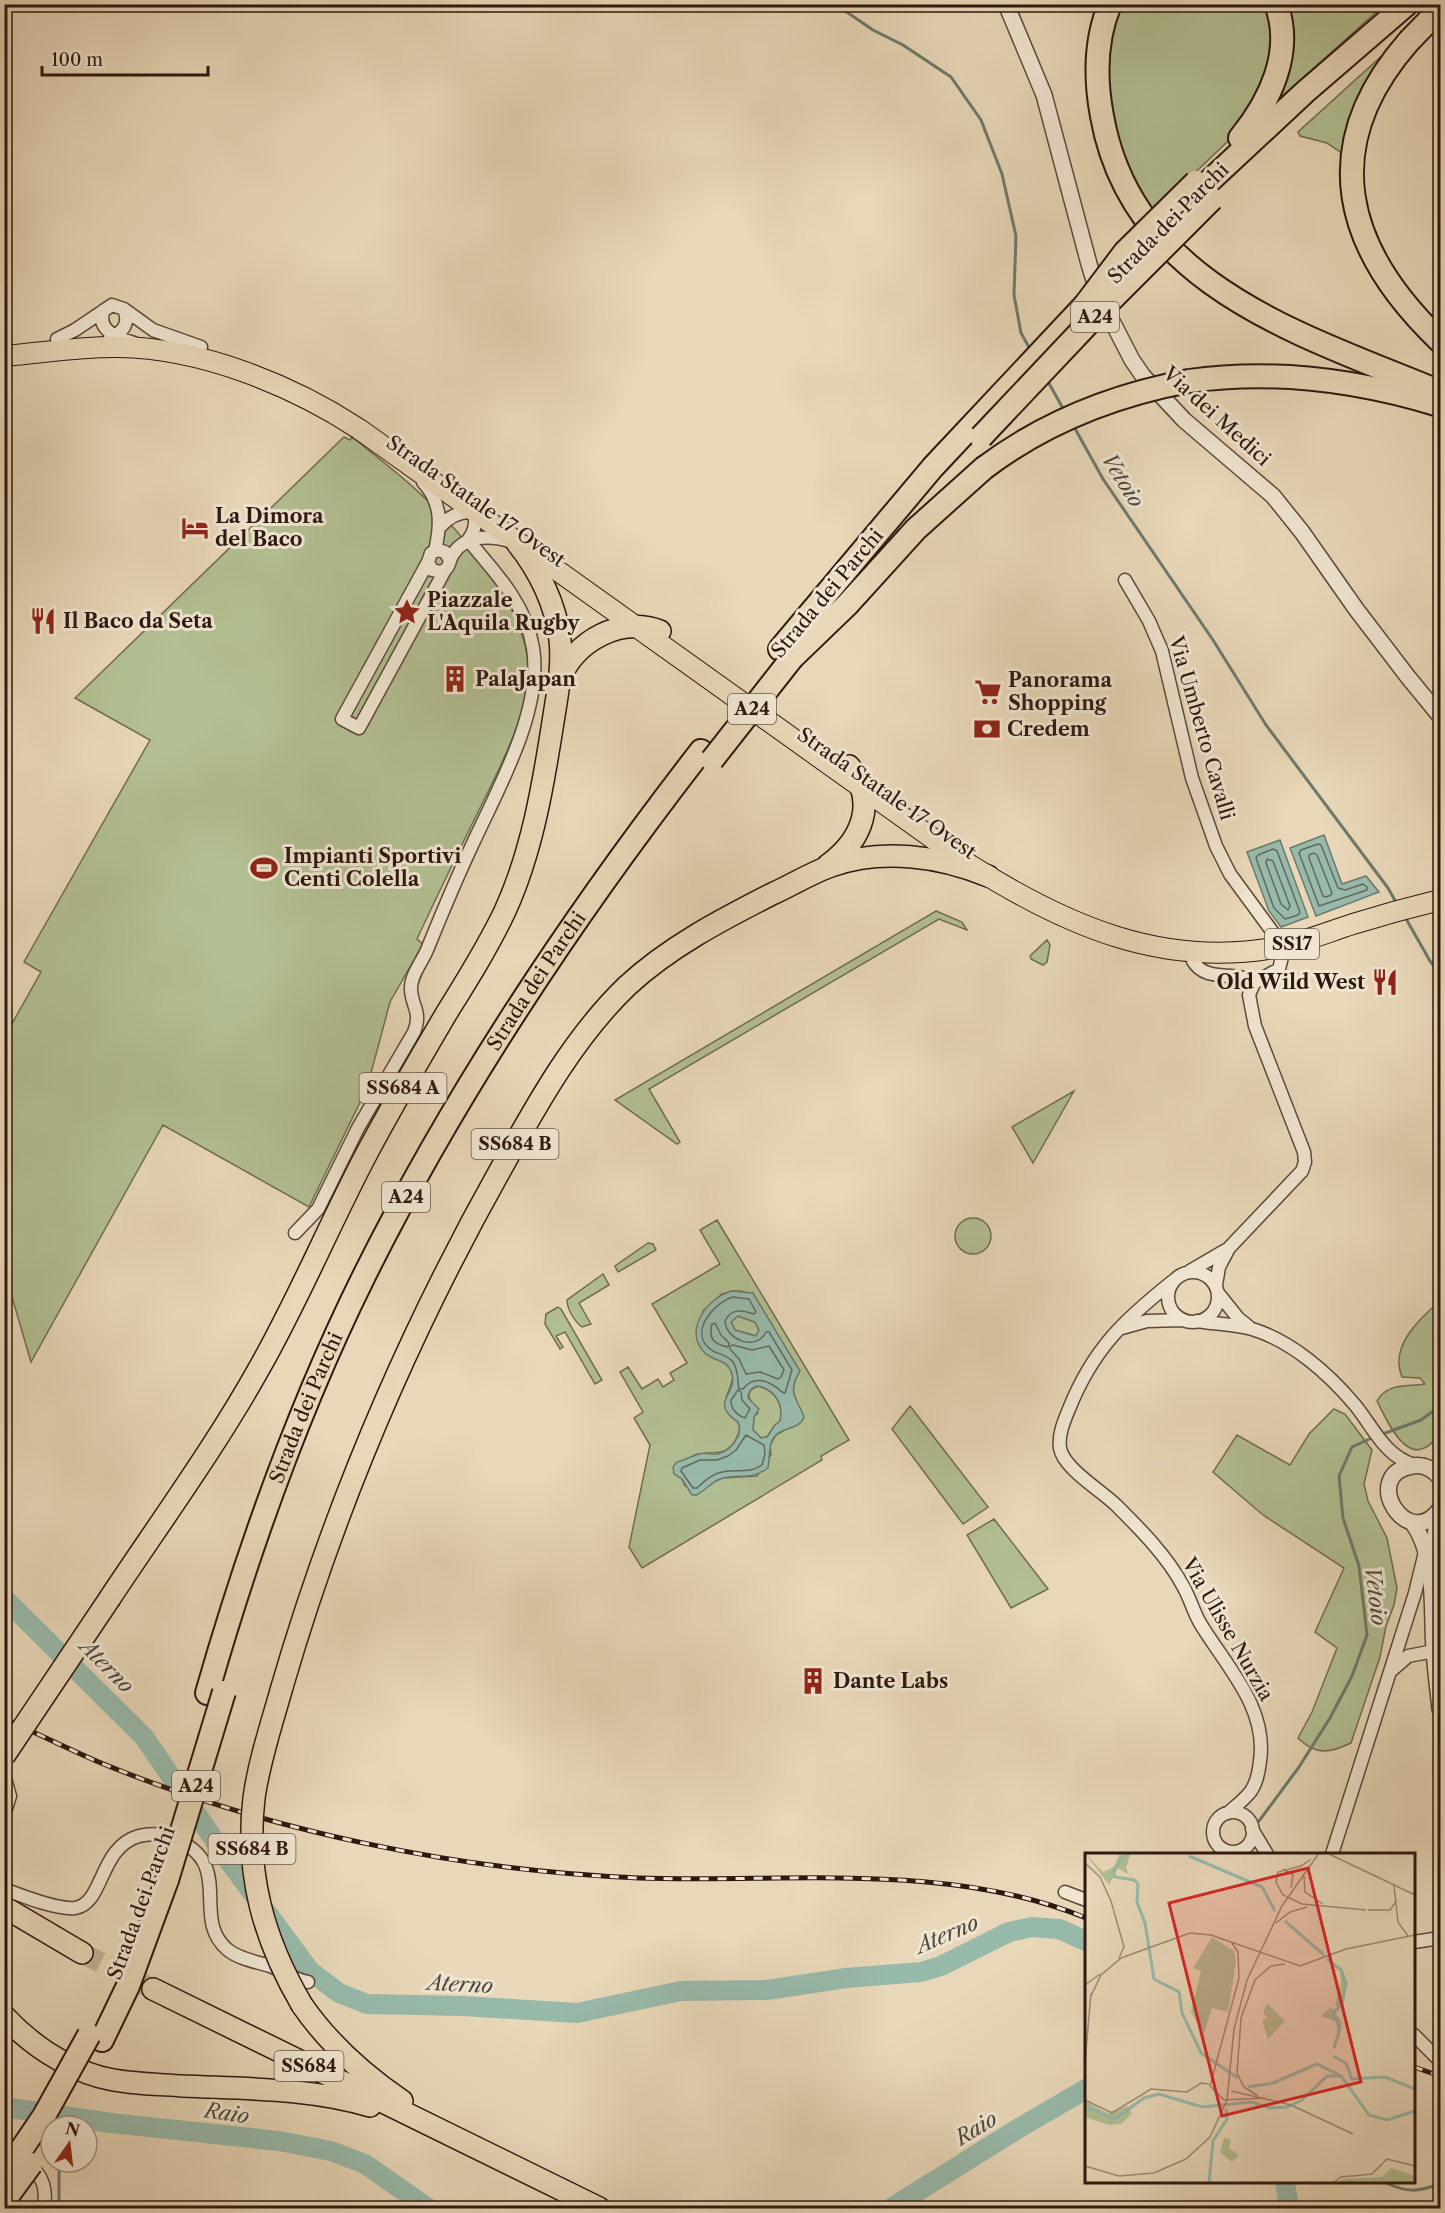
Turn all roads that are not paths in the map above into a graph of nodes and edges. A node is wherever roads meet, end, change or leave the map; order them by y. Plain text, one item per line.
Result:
1 (1006, 4) edge
2 (1110, 4) edge
3 (1276, 4) edge
4 (1408, 4) edge
5 (1429, 4) edge
6 (1440, 9) edge
7 (1440, 19) edge
8 (1396, 32) junction
9 (1204, 190) junction
10 (124, 309) junction
11 (104, 310) junction
12 (115, 336) junction
13 (57, 339) junction
14 (1440, 341) edge
15 (4, 346) edge
16 (201, 347) junction
17 (74, 350) junction
18 (156, 350) junction
19 (4, 356) edge
20 (1440, 392) edge
21 (1440, 406) edge
22 (975, 432) junction
23 (403, 460) junction
24 (465, 493) junction
25 (474, 512) junction
26 (501, 519) junction
27 (440, 527) junction
28 (468, 540) junction
29 (517, 543) junction
30 (435, 551) junction
31 (428, 562) junction
32 (447, 566) junction
33 (1125, 580) dead end
34 (634, 626) junction
35 (660, 631) junction
36 (786, 653) junction
37 (558, 685) junction
38 (1440, 716) edge
39 (849, 766) junction
40 (861, 788) junction
41 (820, 871) junction
42 (988, 876) junction
43 (1440, 900) edge
44 (1279, 947) junction
45 (1186, 951) junction
46 (1254, 983) junction
47 (295, 1233) dead end
48 (1229, 1248) junction
49 (1190, 1271) junction
50 (1173, 1281) junction
51 (1217, 1289) junction
52 (1183, 1320) junction
53 (1197, 1321) junction
54 (1253, 1329) junction
55 (1115, 1331) junction
56 (1440, 1465) edge
57 (1405, 1467) junction
58 (1440, 1478) edge
59 (1439, 1511) edge
60 (1412, 1522) junction
61 (1425, 1548) junction
62 (1430, 1578) junction
63 (1434, 1651) junction
64 (1390, 1674) junction
65 (1440, 1709) edge
66 (4, 1756) edge
67 (4, 1775) edge
68 (1228, 1813) junction
69 (4, 1815) edge
70 (1251, 1828) junction
71 (1235, 1853) edge
72 (1266, 1853) edge
73 (1332, 1853) edge
74 (4, 1889) edge
75 (1065, 1892) dead end
76 (1085, 1900) edge
77 (4, 1908) edge
78 (1440, 1938) edge
79 (1415, 1942) edge
80 (82, 1953) tunnel mouth
81 (308, 1982) dead end
82 (153, 1989) tunnel mouth
83 (4, 2016) edge
84 (1415, 2037) edge
85 (96, 2038) junction
86 (1440, 2061) edge
87 (61, 2114) edge
88 (465, 2143) junction
89 (39, 2149) edge
90 (4, 2152) edge
91 (6, 2190) edge
92 (44, 2208) edge
93 (599, 2208) edge

1 - 38 street, Via dei Medici
2 - 20 highway
3 - 9 highway
4 - 7 street
4 - 8 highway, Strada dei Parchi / A24
5 - 8 highway, Strada dei Parchi / A24
6 - 8 highway, bridge
8 - 9 highway, Strada dei Parchi / A24
8 - 14 highway
9 - 22 highway, Strada dei Parchi / A24, bridge
9 - 22 highway, Strada dei Parchi / A24, bridge
10 - 11 street
10 - 12 street
10 - 16 street
11 - 12 street
11 - 13 street
12 - 13 main road, Strada Statale 17 Ovest
12 - 16 main road, Strada Statale 17 Ovest
12 - 17 street
12 - 18 street
13 - 15 main road, Strada Statale 17 Ovest
16 - 24 main road, Strada Statale 17 Ovest
17 - 18 main road, Strada Statale 17 Ovest
17 - 19 main road, Strada Statale 17 Ovest
18 - 23 main road, Strada Statale 17 Ovest
21 - 36 highway, bridge
22 - 36 highway, Strada dei Parchi / A24
23 - 25 main road, Strada Statale 17 Ovest
23 - 27 street
24 - 25 street
24 - 26 main road, Strada Statale 17 Ovest
25 - 26 street
25 - 27 street
25 - 28 street
25 - 29 main road, Strada Statale 17 Ovest
26 - 35 main road, Strada Statale 17 Ovest
27 - 30 street
28 - 29 street
28 - 32 street
28 - 47 street
29 - 34 main road, Strada Statale 17 Ovest
29 - 37 highway, SS684 A
30 - 31 street
30 - 32 street
31 - 32 street
31 - 32 street
33 - 44 street, Via Umberto Cavalli
34 - 35 highway, SS684 A
34 - 37 highway, SS684 A
34 - 40 main road, Strada Statale 17 Ovest
35 - 39 main road, Strada Statale 17 Ovest
36 - 85 highway, Strada dei Parchi / A24
37 - 66 highway, SS684 A, bridge
39 - 40 highway, SS684 B
39 - 45 main road, Strada Statale 17 Ovest
40 - 41 highway, SS684 B
40 - 42 main road, Strada Statale 17 Ovest
41 - 42 highway, SS684 B
41 - 88 highway, SS684 B, bridge
42 - 45 main road, Strada Statale 17 Ovest
43 - 44 main road, Strada Statale 17 Ovest / SS17
44 - 45 main road, Strada Statale 17 Ovest / SS17
44 - 46 street
45 - 46 street
46 - 48 street
48 - 49 street
48 - 51 street
49 - 50 street
49 - 51 street
50 - 52 street
50 - 55 street, Via Ulisse Nurzia
51 - 53 street
51 - 54 street
52 - 53 street
52 - 55 street
53 - 54 street
54 - 57 street
55 - 68 street, Via Ulisse Nurzia
56 - 57 street
57 - 58 street
57 - 60 street
59 - 60 street
59 - 62 street
60 - 61 street
61 - 62 street
61 - 64 street
62 - 63 street
63 - 64 street
63 - 65 street
64 - 73 street
67 - 69 street
68 - 70 street
68 - 71 street
70 - 71 street
70 - 72 street
74 - 81 street
75 - 76 street
77 - 80 highway
78 - 79 street
82 - 88 highway, SS684
83 - 88 highway
84 - 86 street
85 - 87 highway, Strada dei Parchi / A24
85 - 91 highway, Strada dei Parchi / A24, bridge
88 - 93 highway, SS684
89 - 91 highway, Strada dei Parchi / A24, bridge
90 - 92 street

